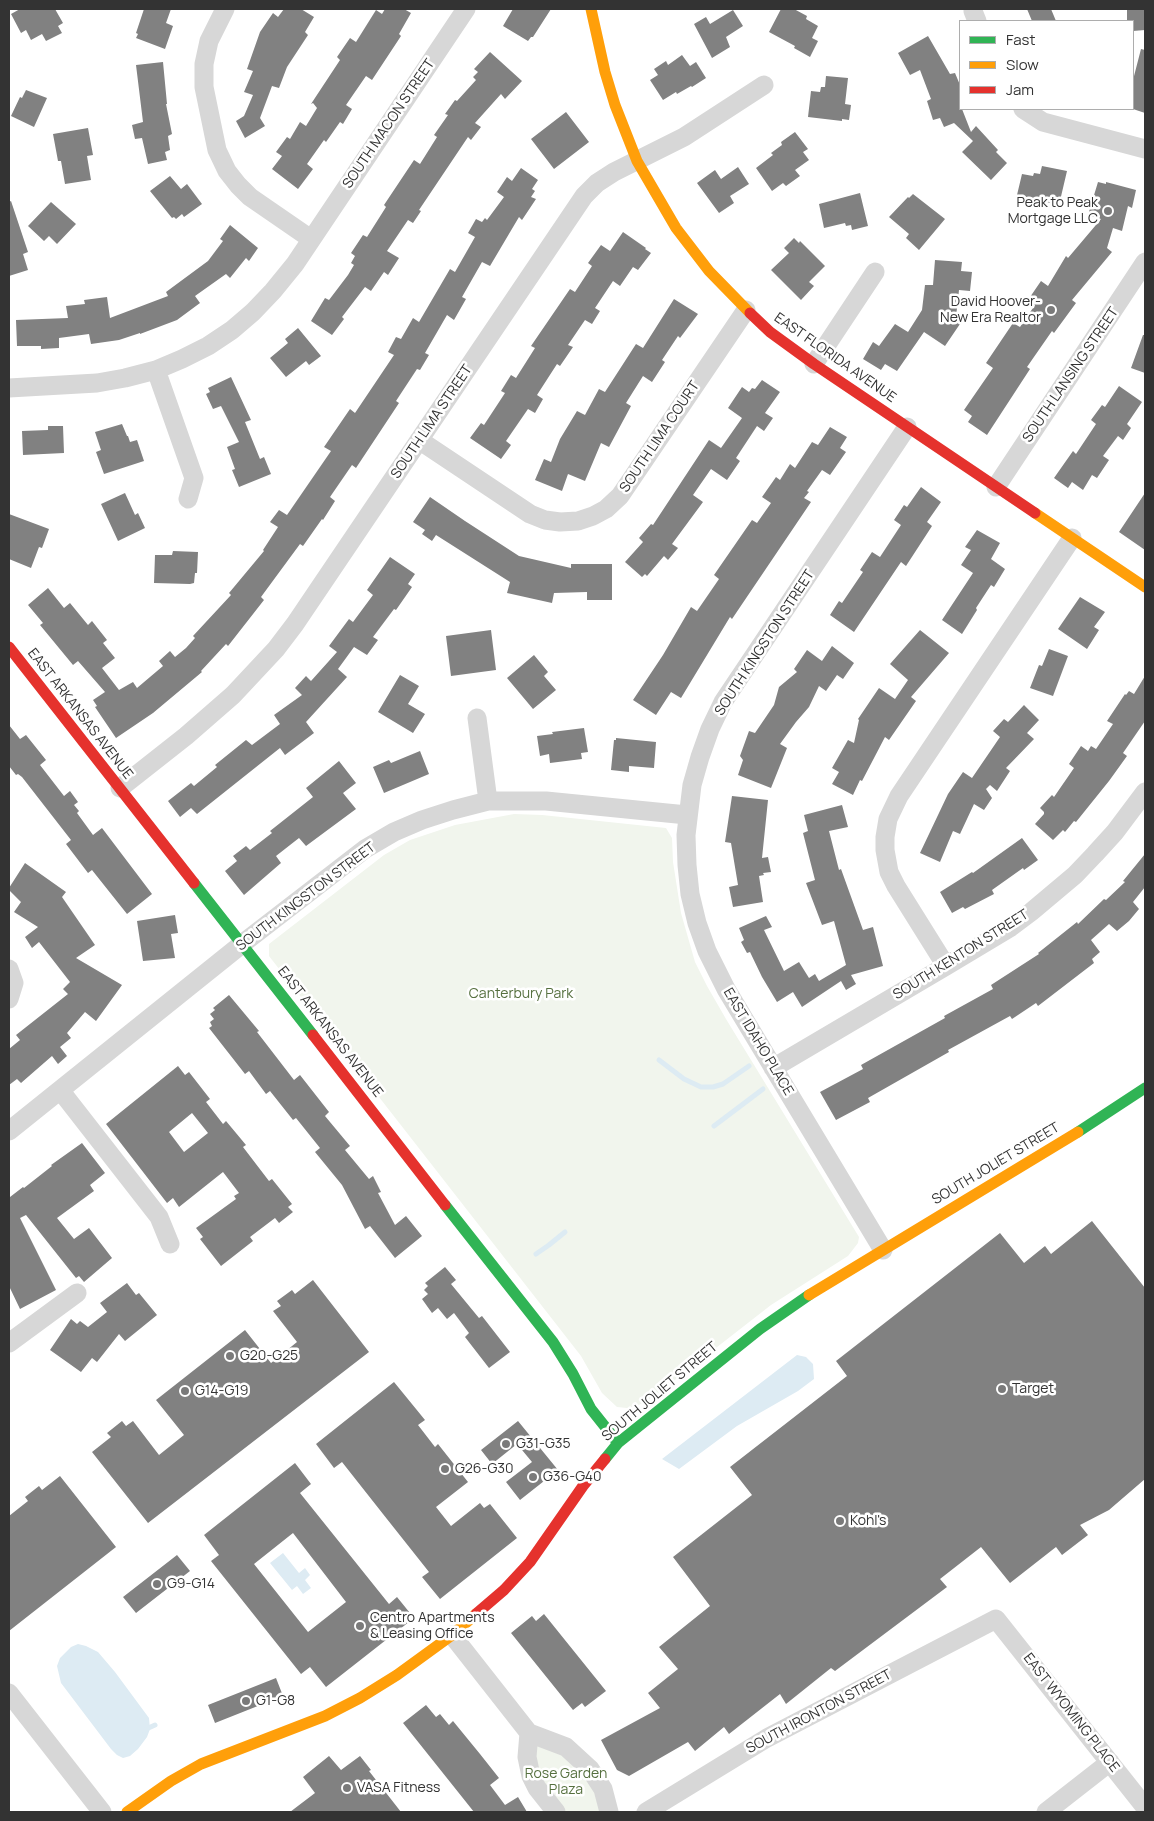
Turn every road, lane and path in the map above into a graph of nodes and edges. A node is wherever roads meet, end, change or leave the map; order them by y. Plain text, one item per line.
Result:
1 (225, 9) edge
2 (466, 9) edge
3 (591, 9) edge
4 (764, 85) dead end
5 (1025, 110) edge
6 (1145, 149) edge
7 (637, 161) junction
8 (311, 239) junction
9 (1145, 262) edge
10 (875, 272) dead end
11 (746, 310) junction
12 (814, 364) junction
13 (156, 370) junction
14 (9, 388) edge
15 (907, 427) junction
16 (419, 440) junction
17 (996, 487) junction
18 (188, 499) dead end
19 (1072, 538) junction
20 (1145, 587) edge
21 (9, 647) edge
22 (477, 718) dead end
23 (120, 788) junction
24 (1145, 792) edge
25 (488, 801) junction
26 (687, 815) junction
27 (242, 944) junction
28 (946, 966) junction
29 (9, 969) edge
30 (9, 999) edge
31 (773, 1068) junction
32 (1145, 1088) edge
33 (60, 1090) junction
34 (9, 1131) edge
35 (170, 1244) dead end
36 (884, 1250) junction
37 (77, 1292) dead end
38 (9, 1343) edge
39 (618, 1443) junction
40 (996, 1619) joint
41 (452, 1635) junction
42 (9, 1693) edge
43 (529, 1733) junction
44 (1110, 1762) junction
45 (152, 1805) edge
46 (1145, 1807) edge
47 (102, 1812) edge
48 (127, 1812) edge
49 (556, 1812) edge
50 (609, 1812) edge
51 (646, 1812) edge
52 (1046, 1812) edge

1 - 8 street
2 - 8 street, SOUTH MACON STREET
3 - 7 street, EAST FLORIDA AVENUE
4 - 7 street, SOUTH LIMA STREET
5 - 6 street
7 - 11 street, EAST FLORIDA AVENUE
7 - 16 street, SOUTH LIMA STREET
8 - 13 street, SOUTH MACON STREET
9 - 17 street, SOUTH LANSING STREET
10 - 12 street
11 - 12 street, EAST FLORIDA AVENUE
11 - 16 street, SOUTH LIMA COURT
12 - 15 street, EAST FLORIDA AVENUE
13 - 14 street, SOUTH MACON STREET
13 - 18 street
15 - 17 street, EAST FLORIDA AVENUE
15 - 26 street, SOUTH KINGSTON STREET
16 - 23 street, SOUTH LIMA STREET
17 - 19 street, EAST FLORIDA AVENUE
19 - 20 street, EAST FLORIDA AVENUE
19 - 28 street
21 - 23 street, EAST ARKANSAS AVENUE
22 - 25 street
23 - 27 street, EAST ARKANSAS AVENUE
24 - 28 street, SOUTH KENTON STREET
25 - 26 street, SOUTH KINGSTON STREET
25 - 27 street, SOUTH KINGSTON STREET
26 - 31 street, EAST IDAHO PLACE
27 - 33 street, SOUTH KINGSTON STREET
27 - 39 street, EAST ARKANSAS AVENUE
28 - 31 street, SOUTH KENTON STREET
29 - 30 street
31 - 36 street, EAST IDAHO PLACE
32 - 36 street, SOUTH JOLIET STREET
33 - 34 street, SOUTH KINGSTON STREET
33 - 35 street
36 - 39 street, SOUTH JOLIET STREET
37 - 38 street
39 - 41 street, SOUTH JOLIET STREET
40 - 44 street, EAST WYOMING PLACE
40 - 51 street, SOUTH IRONTON STREET
41 - 43 street
41 - 45 street, SOUTH JOLIET STREET
42 - 47 street
43 - 49 street
43 - 50 street
44 - 46 street, EAST WYOMING PLACE
44 - 52 street
45 - 48 street, SOUTH JOLIET STREET

